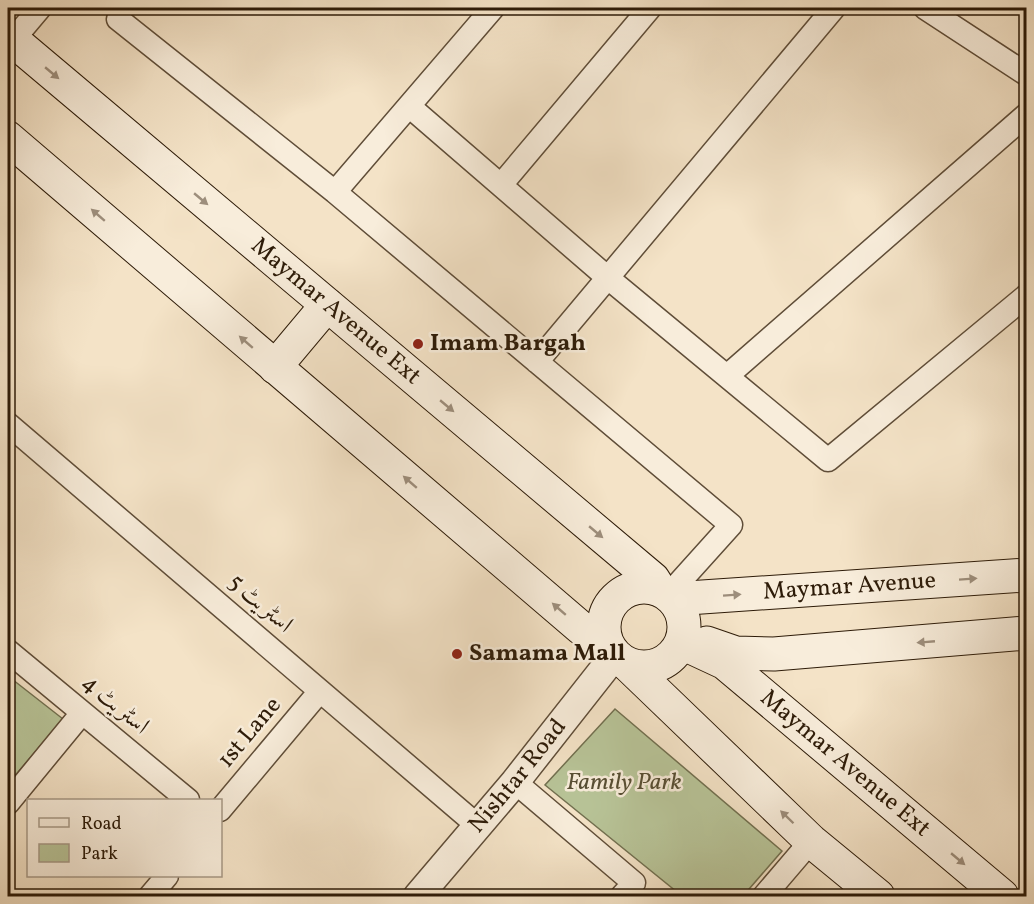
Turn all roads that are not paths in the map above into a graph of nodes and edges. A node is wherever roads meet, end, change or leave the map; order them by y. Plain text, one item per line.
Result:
1 (40, 8) edge
2 (493, 8) edge
3 (650, 8) edge
4 (834, 8) edge
5 (925, 8) edge
6 (118, 19) dead end
7 (10, 38) edge
8 (1026, 74) edge
9 (409, 106) junction
10 (1026, 116) edge
11 (8, 138) edge
12 (501, 185) junction
13 (335, 192) junction
14 (608, 278) junction
15 (1026, 296) edge
16 (327, 305) junction
17 (537, 362) junction
18 (275, 367) junction
19 (727, 376) junction
20 (8, 424) edge
21 (1026, 574) edge
22 (667, 594) junction
23 (1026, 633) edge
24 (682, 639) junction
25 (8, 651) edge
26 (617, 654) junction
27 (320, 691) junction
28 (82, 713) junction
29 (515, 782) junction
30 (186, 799) edge
31 (8, 803) edge
32 (222, 808) edge
33 (478, 826) junction
34 (812, 841) junction
35 (166, 877) edge
36 (628, 890) edge
37 (150, 897) edge
38 (418, 897) edge
39 (764, 897) edge
40 (878, 897) edge
41 (1002, 897) edge

1 - 7 street
2 - 9 street
3 - 12 street
4 - 14 street
5 - 8 street
6 - 13 street
7 -> 16 main road, Maymar Avenue Ext
9 - 12 street
9 - 13 street
10 - 19 street
18 -> 11 main road
12 - 14 street
13 - 17 street
14 - 17 street
14 - 19 street
15 - 19 street
16 - 18 main road
16 -> 22 main road, Maymar Avenue Ext
17 - 22 street
26 -> 18 main road
20 - 27 street, اسٹریٹ 5
22 -> 21 main road, Maymar Avenue
22 - 24 main road
22 - 26 main road
23 -> 24 main road
24 - 26 main road
24 -> 41 main road, Maymar Avenue Ext
25 - 28 street, اسٹریٹ 4
26 - 29 street, Nishtar Road
34 -> 26 main road
27 - 32 street, 1st Lane
27 - 33 street, اسٹریٹ 5
28 - 30 street, اسٹریٹ 4
28 - 31 street
29 - 33 street, Nishtar Road
29 - 36 street
33 - 38 street, Nishtar Road
34 - 39 street
34 - 40 main road
35 - 37 street

